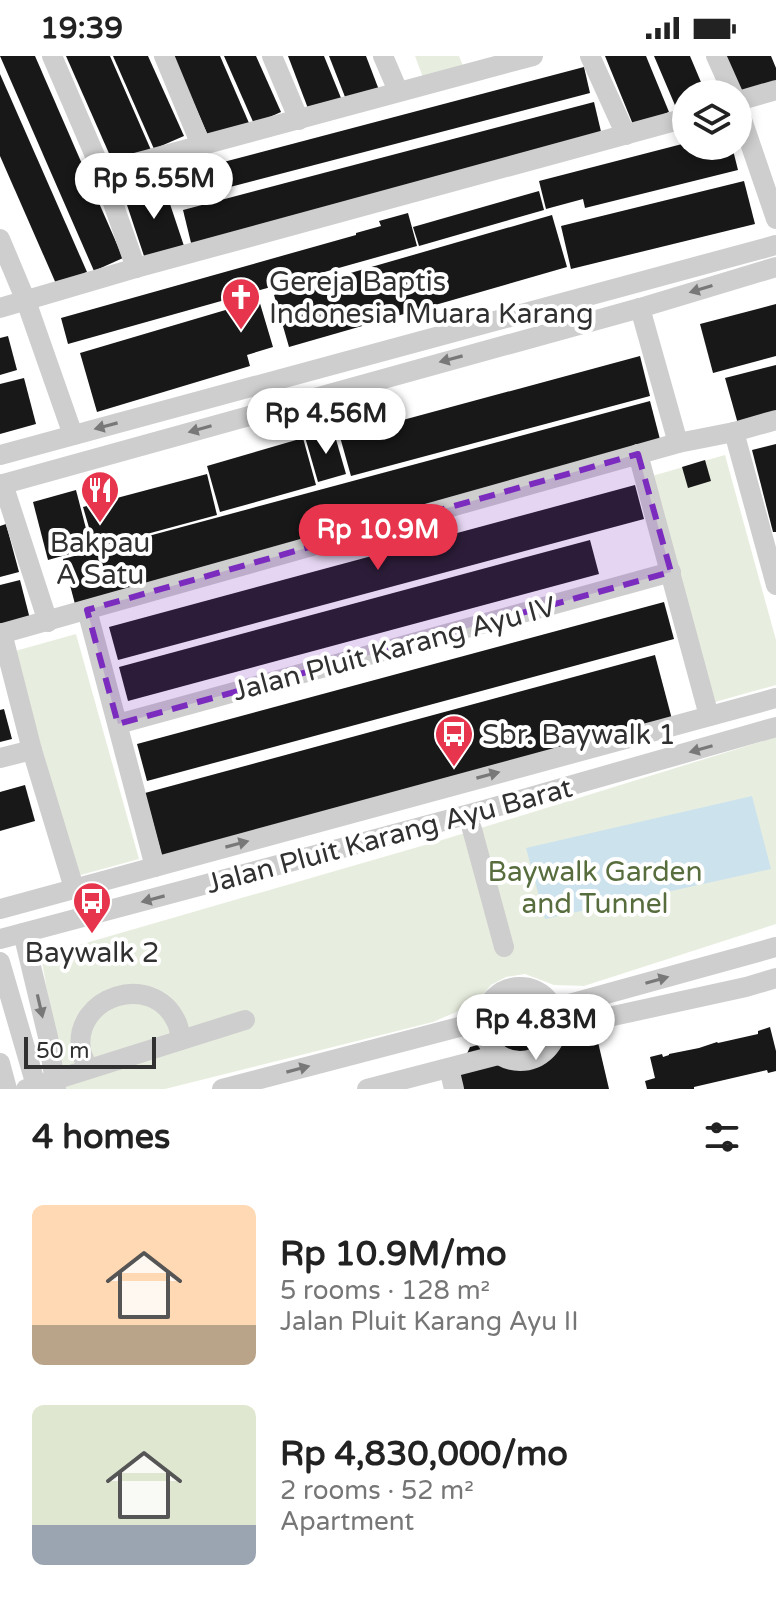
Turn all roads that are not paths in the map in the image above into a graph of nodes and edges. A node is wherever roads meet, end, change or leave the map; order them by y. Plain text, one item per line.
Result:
1 (52, 56) edge
2 (164, 56) edge
3 (272, 56) edge
4 (383, 56) edge
5 (533, 56) edge
6 (590, 56) edge
7 (716, 56) edge
8 (727, 80) edge
9 (776, 90) edge
10 (398, 91) junction
11 (752, 97) edge
12 (299, 120) junction
13 (672, 122) edge
14 (626, 135) junction
15 (201, 145) junction
16 (752, 149) edge
17 (102, 172) junction
18 (776, 219) edge
19 (0, 239) edge
20 (776, 245) edge
21 (776, 267) edge
22 (136, 268) junction
23 (26, 301) junction
24 (0, 308) edge
25 (640, 308) junction
26 (318, 369) junction
27 (325, 393) junction
28 (776, 420) edge
29 (734, 432) junction
30 (73, 435) junction
31 (678, 443) junction
32 (638, 454) junction
33 (0, 455) edge
34 (1, 485) edge
35 (769, 537) edge
36 (671, 572) junction
37 (776, 585) edge
38 (87, 610) junction
39 (48, 622) junction
40 (1, 634) edge
41 (776, 698) edge
42 (709, 716) junction
43 (118, 724) junction
44 (776, 727) edge
45 (32, 750) junction
46 (0, 758) edge
47 (472, 829) dead end
48 (155, 867) junction
49 (74, 888) junction
50 (21, 903) junction
51 (0, 909) edge
52 (25, 933) junction
53 (0, 939) edge
54 (504, 947) dead end
55 (776, 947) edge
56 (0, 962) edge
57 (776, 978) edge
58 (557, 1018) junction
59 (245, 1020) dead end
60 (482, 1021) junction
61 (181, 1040) junction
62 (498, 1055) junction
63 (0, 1063) edge
64 (449, 1068) junction
65 (88, 1069) junction
66 (42, 1086) edge
67 (230, 1088) edge
68 (7, 1089) edge
69 (367, 1089) edge
70 (454, 1089) edge

1 - 17 street
2 - 15 street
3 - 12 street
4 - 10 street
5 - 10 street
6 - 14 street
7 - 8 street
9 - 11 street
10 - 12 street
12 - 15 street
13 - 14 street
14 - 22 street
15 - 17 street
16 - 18 street
17 - 22 street
19 - 23 street
20 - 26 street
21 -> 25 street
22 - 23 street
23 - 24 street
23 - 30 street
25 -> 27 street
25 - 31 street
26 - 27 street
26 -> 30 street
27 -> 34 street
28 - 29 street
29 - 31 street
29 - 35 street
30 - 33 street
31 - 32 street
32 - 36 street
32 - 38 street
34 - 39 street
35 - 37 street
36 - 42 street
36 - 43 street, Jalan Pluit Karang Ayu IV
38 - 39 street
38 - 43 street
39 - 40 street
40 - 45 street
41 - 42 street, Jalan Pluit Karang Ayu Barat
48 -> 42 street, Jalan Pluit Karang Ayu Barat
43 - 48 street
44 -> 52 street, Jalan Pluit Karang Ayu Barat
45 - 46 street
45 - 49 street
47 - 54 street
48 - 49 street, Jalan Pluit Karang Ayu Barat
49 - 50 street, Jalan Pluit Karang Ayu Barat
50 - 51 street, Jalan Pluit Karang Ayu Barat
50 - 52 street
52 - 53 street, Jalan Pluit Karang Ayu Barat
52 -> 66 street
58 -> 55 street
56 - 66 street
57 - 58 street
58 - 60 street
58 - 62 street
59 - 61 street
60 - 62 street
67 -> 60 street
61 - 65 street
61 - 65 street
62 - 64 street
63 - 68 street
64 - 69 street
64 - 70 street
65 - 66 street

